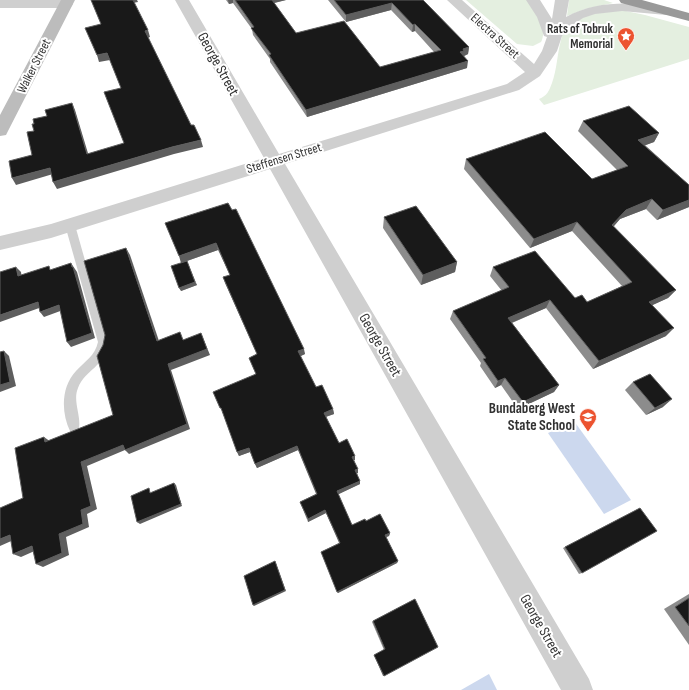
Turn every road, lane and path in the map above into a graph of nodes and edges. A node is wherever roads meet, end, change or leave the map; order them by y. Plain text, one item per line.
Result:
1 (182, 0) edge
2 (454, 0) edge
3 (533, 0) edge
4 (549, 0) edge
5 (562, 0) edge
6 (626, 0) edge
7 (67, 2) edge
8 (0, 4) edge
9 (689, 4) edge
10 (672, 6) edge
11 (689, 17) edge
12 (552, 38) junction
13 (535, 73) junction
14 (0, 131) edge
15 (274, 161) junction
16 (70, 224) junction
17 (0, 243) edge
18 (74, 427) dead end
19 (578, 690) edge

1 - 15 street, George Street
2 - 13 street, Electra Street
3 - 12 street
4 - 12 street, Steffensen Street
5 - 12 street, Steffensen Street
6 - 10 highway
7 - 8 street
7 - 14 main road, Walker Street
9 - 10 highway
10 - 11 highway
10 - 12 street
12 - 13 street, Steffensen Street
13 - 15 street, Steffensen Street
15 - 16 street, Steffensen Street
15 - 19 street, George Street
16 - 17 street, Steffensen Street
16 - 18 lane

